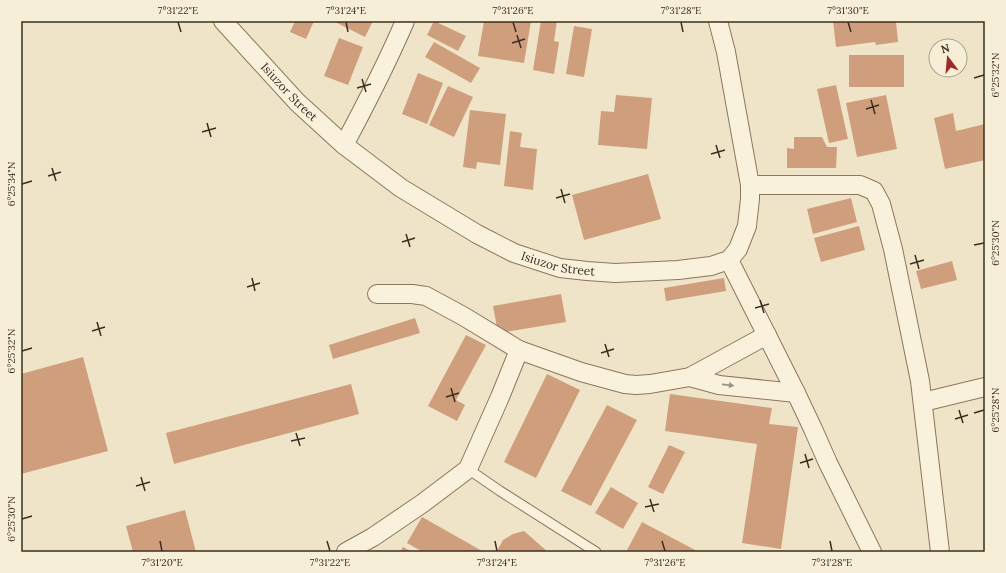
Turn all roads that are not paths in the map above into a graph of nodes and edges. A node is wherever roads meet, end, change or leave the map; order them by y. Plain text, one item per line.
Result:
1 (223, 21) edge
2 (405, 21) edge
3 (718, 21) edge
4 (344, 145) junction
5 (750, 185) junction
6 (729, 260) junction
7 (377, 294) dead end
8 (767, 335) junction
9 (519, 350) junction
10 (690, 377) junction
11 (985, 387) edge
12 (796, 393) junction
13 (923, 402) junction
14 (468, 469) junction
15 (346, 552) edge
16 (596, 552) edge
17 (872, 552) edge
18 (940, 552) edge

1 - 4 street, Isiuzor Street
2 - 4 street
3 - 5 street
4 - 6 street, Isiuzor Street
5 - 6 street
5 - 13 street
6 - 8 street
7 - 9 street
8 - 10 street
8 - 12 street
9 - 10 street
9 - 14 street
10 -> 12 street
11 - 13 street
12 - 17 street
13 - 18 street
14 - 15 street
14 - 16 lane

